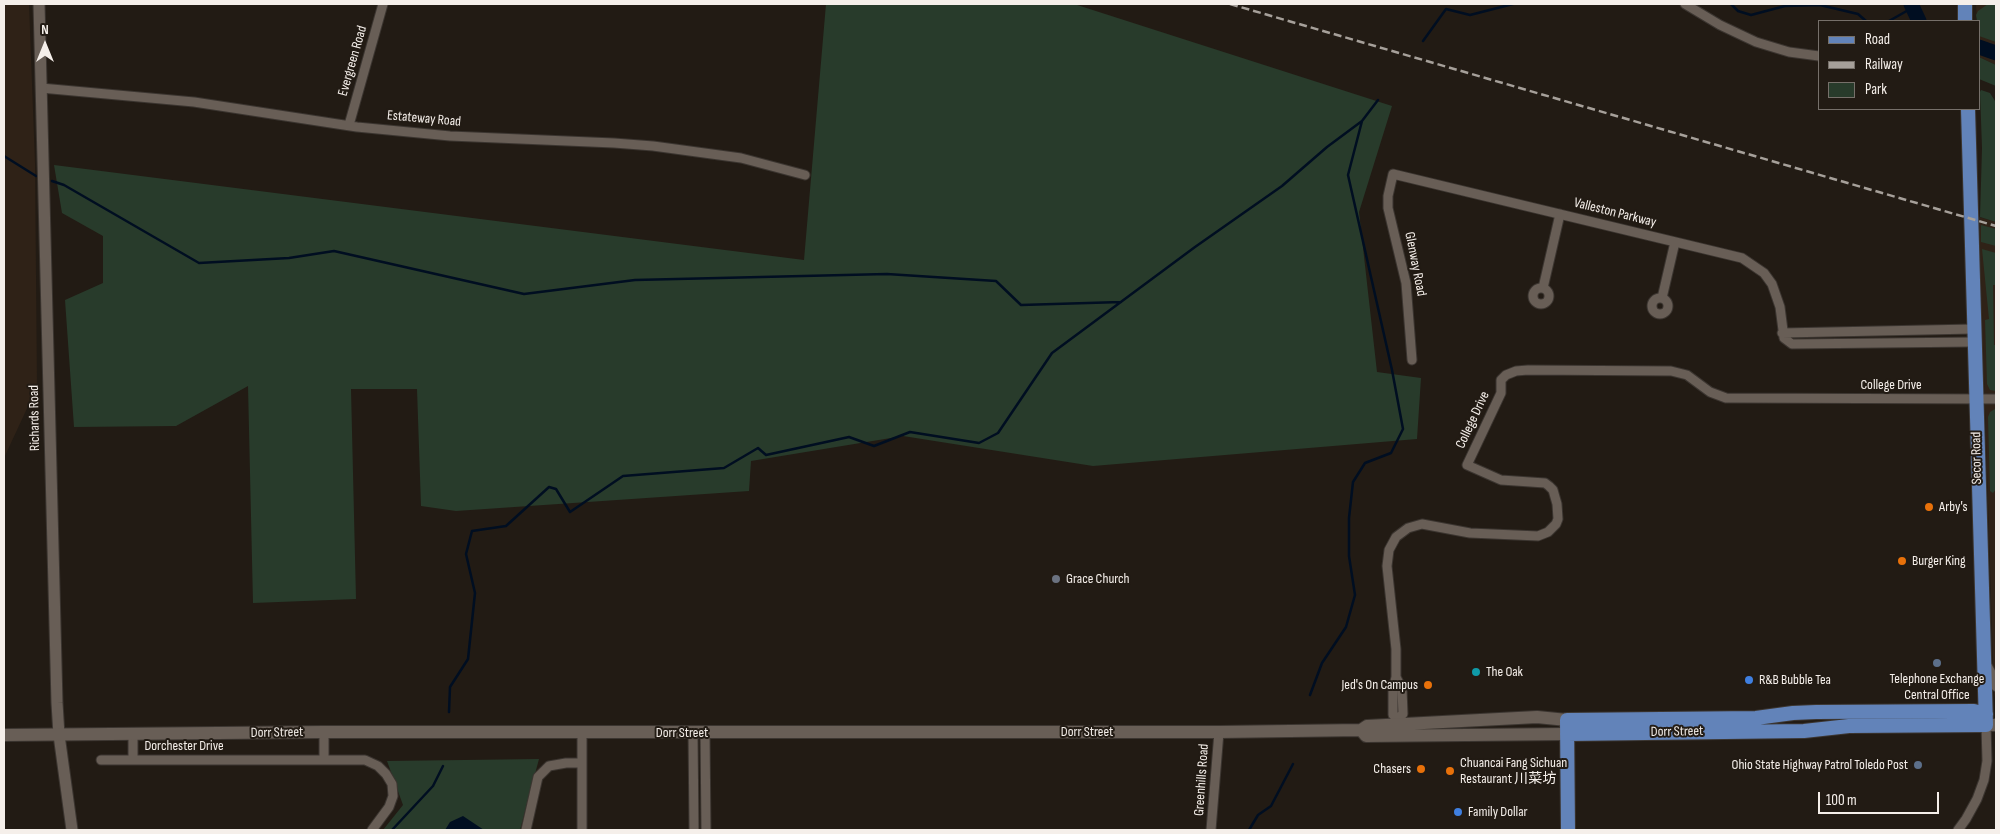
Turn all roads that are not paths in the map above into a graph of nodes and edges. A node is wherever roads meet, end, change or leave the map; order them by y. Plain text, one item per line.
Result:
1 (39, 4) edge
2 (383, 4) edge
3 (1685, 4) edge
4 (1965, 4) edge
5 (1965, 20) edge
6 (1818, 56) edge
7 (41, 88) junction
8 (1968, 110) edge
9 (349, 125) junction
10 (1393, 174) joint
11 (805, 175) dead end
12 (1560, 214) junction
13 (1675, 242) junction
14 (1543, 288) dead end
15 (1662, 298) dead end
16 (1854, 332) junction
17 (1782, 333) junction
18 (1974, 335) junction
19 (1854, 344) junction
20 (1412, 360) dead end
21 (1976, 400) junction
22 (1996, 400) edge
23 (1984, 661) junction
24 (1996, 685) edge
25 (1991, 720) edge
26 (1398, 721) junction
27 (1567, 727) junction
28 (1361, 730) junction
29 (324, 732) junction
30 (1219, 732) junction
31 (582, 733) junction
32 (699, 733) junction
33 (133, 734) junction
34 (4, 735) edge
35 (59, 735) junction
36 (324, 759) junction
37 (100, 760) dead end
38 (133, 760) junction
39 (581, 763) junction
40 (72, 830) edge
41 (372, 830) edge
42 (526, 830) edge
43 (582, 830) edge
44 (694, 830) edge
45 (706, 830) edge
46 (1211, 830) edge
47 (1568, 830) edge
48 (1958, 830) edge

1 - 7 street, Richards Road
2 - 9 street, Evergreen Road
3 - 6 street
4 - 5 main road
7 - 9 street, Estateway Road
7 - 35 street, Richards Road
8 - 18 main road, Secor Road
9 - 11 street, Estateway Road
10 - 12 street, Valleston Parkway
10 - 20 street, Glenway Road
12 - 13 street, Valleston Parkway
12 - 14 street
13 - 15 street
13 - 17 street, Valleston Parkway
16 - 17 street
16 - 18 street
16 - 19 street
17 - 19 street
18 - 19 street
18 - 21 main road, Secor Road
21 - 22 street, College Drive
21 - 23 main road, Secor Road
21 - 26 street, College Drive
23 - 24 main road
23 - 25 main road, Secor Road
25 - 27 main road, Dorr Street
25 - 48 street, Secor Road
26 - 27 main road, Dorr Street
26 - 28 main road, Dorr Street
27 - 28 main road, Dorr Street
27 - 47 main road
28 - 30 main road, Dorr Street
29 - 31 main road, Dorr Street
29 - 33 main road, Dorr Street
29 - 36 street
30 - 32 main road, Dorr Street
30 - 46 street, Greenhills Road
31 - 32 main road, Dorr Street
31 - 39 street
32 - 44 street
32 - 45 street
33 - 35 main road, Dorr Street
33 - 38 street, Dorchester Drive
34 - 35 main road, Dorr Street
35 - 40 street, Richards Road
36 - 38 street, Dorchester Drive
36 - 41 street, Dorchester Drive
37 - 38 street, Dorchester Drive
39 - 42 street
39 - 43 street

